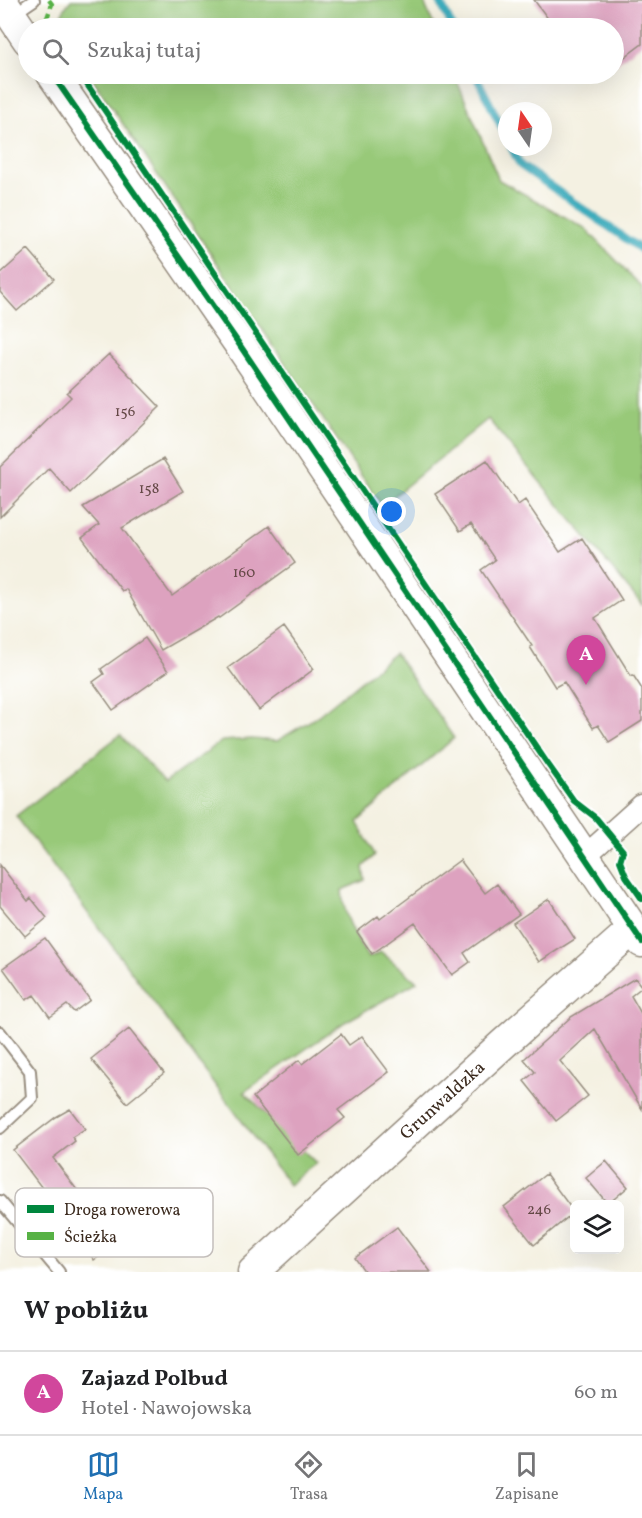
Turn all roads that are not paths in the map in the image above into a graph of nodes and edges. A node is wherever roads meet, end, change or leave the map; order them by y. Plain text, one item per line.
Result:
1 (59, 84) edge
2 (642, 806) edge
3 (585, 856) junction
4 (638, 935) edge
5 (0, 1032) edge
6 (0, 1128) edge
7 (0, 1201) edge
8 (15, 1219) edge
9 (47, 1257) edge
10 (59, 1272) edge
11 (253, 1272) edge

1 - 3 street
2 - 3 street
3 - 4 street
4 - 11 street, Grunwaldzka
5 - 6 lane
7 - 8 lane
9 - 10 lane

